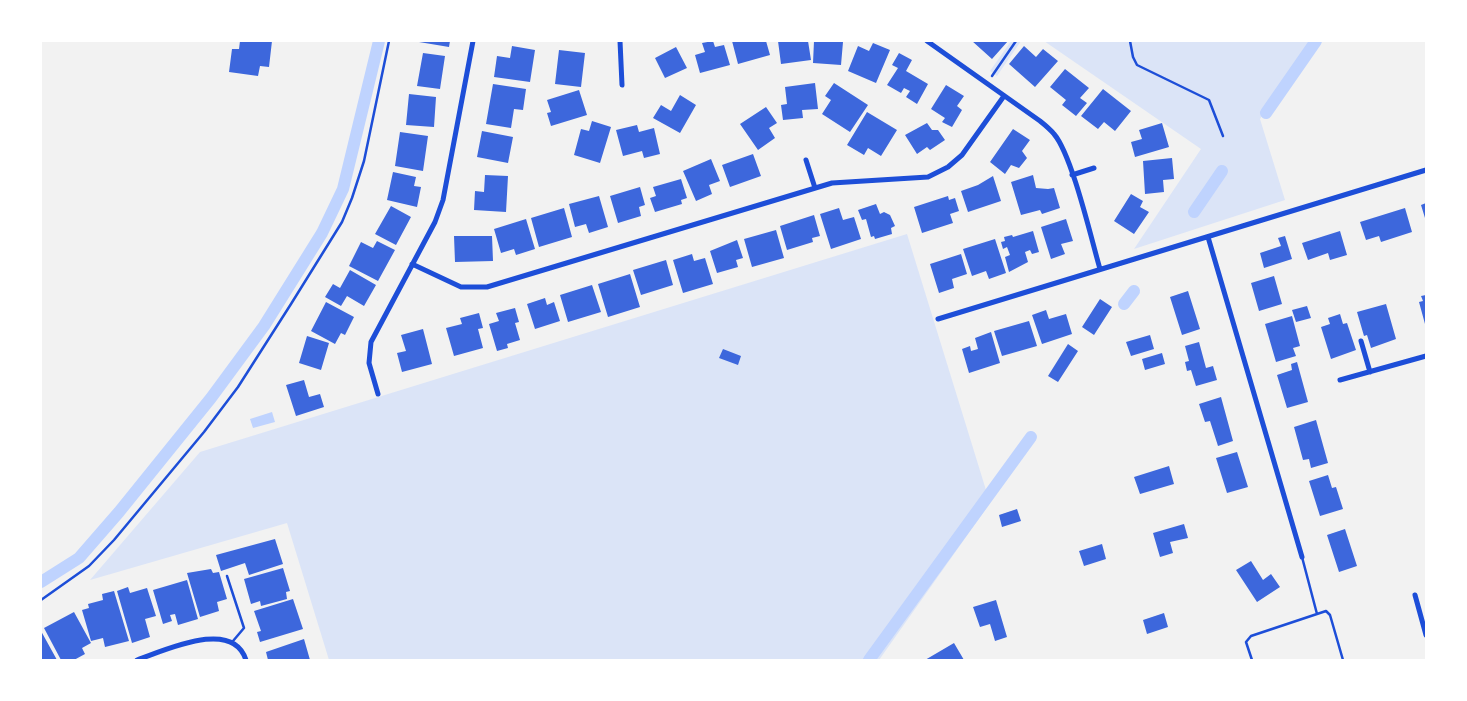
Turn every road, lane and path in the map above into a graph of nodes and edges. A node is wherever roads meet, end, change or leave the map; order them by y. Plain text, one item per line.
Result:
1 (389, 41) edge
2 (473, 41) edge
3 (620, 41) edge
4 (927, 41) edge
5 (1016, 41) edge
6 (1130, 41) edge
7 (992, 76) dead end
8 (622, 85) dead end
9 (1004, 96) junction
10 (1223, 136) dead end
11 (806, 160) dead end
12 (1094, 168) dead end
13 (1426, 170) edge
14 (1072, 175) junction
15 (815, 188) junction
16 (1208, 237) junction
17 (412, 264) junction
18 (1100, 269) junction
19 (938, 319) dead end
20 (1361, 341) dead end
21 (1426, 356) edge
22 (1370, 372) junction
23 (1340, 380) dead end
24 (378, 394) dead end
25 (1302, 557) joint
26 (227, 576) dead end
27 (1415, 595) dead end
28 (41, 600) edge
29 (1317, 614) junction
30 (1424, 624) edge
31 (1426, 635) edge
32 (233, 641) junction
33 (137, 660) edge
34 (246, 660) edge
35 (1252, 660) edge
36 (1343, 660) edge

1 - 28 path
2 - 17 street
3 - 8 street
4 - 9 street
5 - 7 path
6 - 10 path
9 - 14 street
9 - 15 street
11 - 15 street
12 - 14 street
13 - 16 street
14 - 18 street
15 - 17 street
16 - 18 street
16 - 25 street
17 - 24 street
18 - 19 street
20 - 22 street
21 - 22 street
22 - 23 street
25 - 29 lane
26 - 32 lane
27 - 30 street
29 - 35 lane
29 - 36 lane
30 - 31 street
32 - 33 street
32 - 34 street

